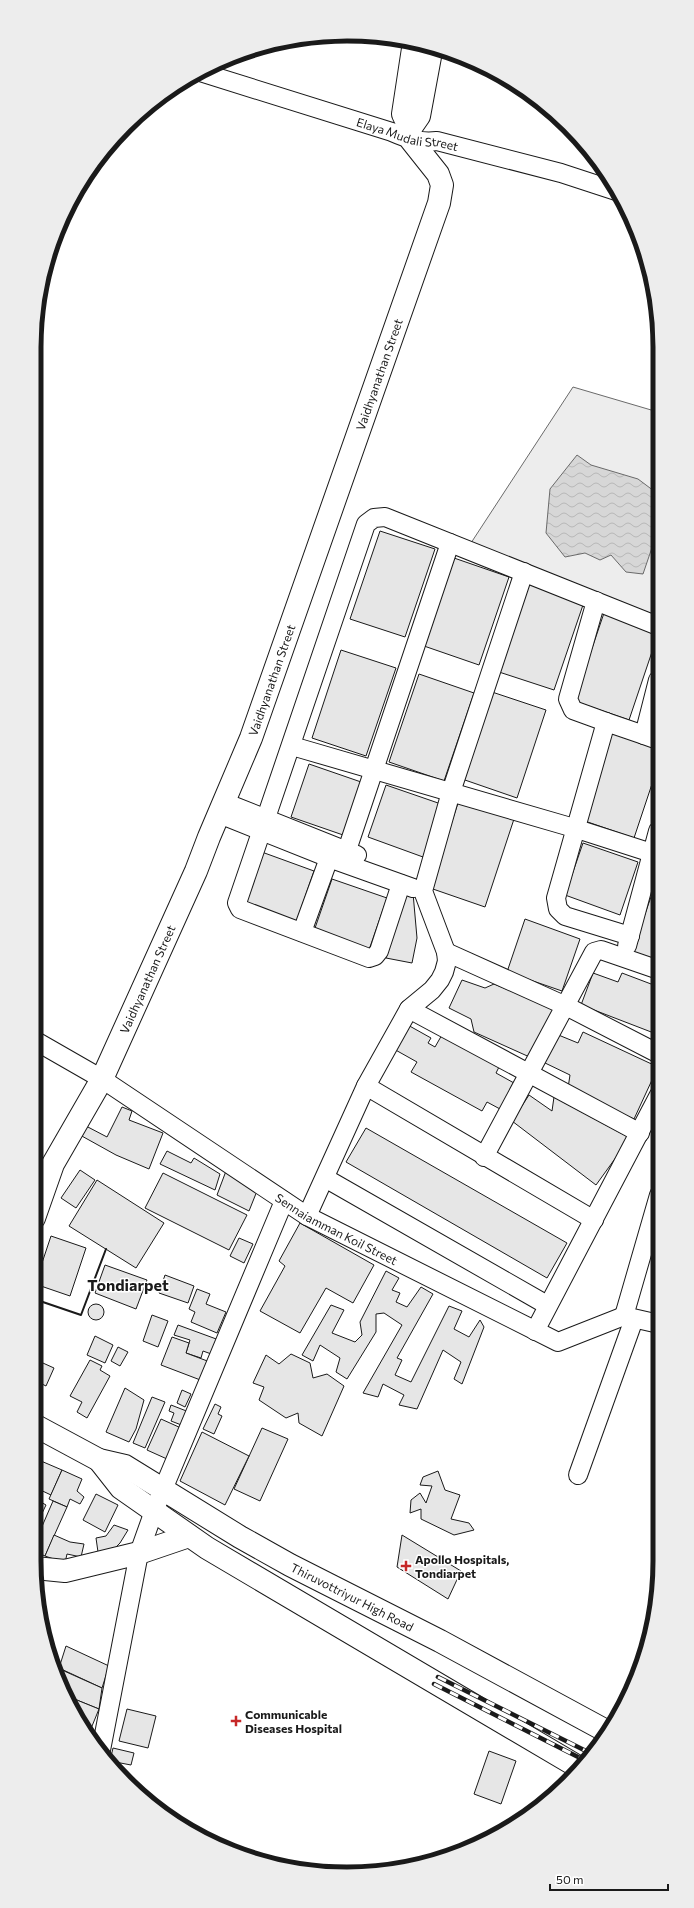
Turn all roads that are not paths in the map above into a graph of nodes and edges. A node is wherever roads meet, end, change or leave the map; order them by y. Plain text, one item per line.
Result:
1 (413, 48) edge
2 (431, 53) edge
3 (209, 75) edge
4 (410, 135) junction
5 (609, 189) edge
6 (450, 543) junction
7 (524, 572) junction
8 (596, 601) junction
9 (653, 624) edge
10 (653, 721) edge
11 (606, 722) junction
12 (651, 738) edge
13 (292, 746) junction
14 (374, 770) junction
15 (451, 792) junction
16 (222, 808) junction
17 (264, 824) junction
18 (574, 828) junction
19 (653, 853) edge
20 (340, 857) junction
21 (653, 863) edge
22 (401, 884) junction
23 (424, 886) junction
24 (302, 932) junction
25 (630, 936) junction
26 (446, 952) junction
27 (623, 958) junction
28 (653, 968) edge
29 (566, 1006) junction
30 (409, 1009) junction
31 (41, 1044) edge
32 (653, 1051) edge
33 (529, 1074) junction
34 (102, 1079) junction
35 (366, 1086) junction
36 (653, 1108) edge
37 (640, 1133) junction
38 (484, 1157) junction
39 (325, 1178) junction
40 (41, 1198) edge
41 (284, 1201) junction
42 (307, 1216) junction
43 (653, 1219) edge
44 (594, 1220) junction
45 (547, 1305) junction
46 (629, 1317) junction
47 (653, 1322) edge
48 (535, 1331) junction
49 (41, 1429) edge
50 (99, 1460) junction
51 (578, 1475) dead end
52 (163, 1489) junction
53 (154, 1511) junction
54 (189, 1536) junction
55 (139, 1553) junction
56 (41, 1569) edge
57 (602, 1729) edge
58 (102, 1744) edge
59 (575, 1765) edge

1 - 4 main road, Vaidhyanathan Street
2 - 4 main road
3 - 4 street, Elaya Mudali Street
4 - 5 street, Elaya Mudali Street
4 - 16 main road, Vaidhyanathan Street
6 - 7 street
6 - 13 street
6 - 14 street
7 - 8 street
7 - 15 street
8 - 9 street
8 - 11 street
10 - 12 street
11 - 12 street
11 - 18 street
13 - 14 street
13 - 17 street
14 - 15 street
14 - 20 street
15 - 18 street
15 - 23 street
16 - 17 street
16 - 34 main road, Vaidhyanathan Street
17 - 20 street
17 - 24 street
18 - 19 street
18 - 25 street
20 - 22 street
20 - 23 street
20 - 24 street
21 - 25 street
22 - 23 street
22 - 24 street
23 - 26 street
25 - 27 street
26 - 29 street
26 - 30 street
27 - 28 street
27 - 29 street
29 - 32 street
29 - 33 street
30 - 33 street
30 - 35 street
31 - 34 street, Sennaiamman Koil Street
33 - 37 street
33 - 38 street
34 - 40 main road, Vaidhyanathan Street
34 - 41 street, Sennaiamman Koil Street
35 - 38 street
35 - 39 street
36 - 37 street
37 - 44 street
38 - 44 street
39 - 42 street
39 - 45 street
41 - 42 street, Sennaiamman Koil Street
41 - 52 street
42 - 48 street, Sennaiamman Koil Street
43 - 46 street
44 - 45 street
45 - 48 street
46 - 47 street
46 - 48 street, Sennaiamman Koil Street
46 - 51 street
49 - 50 main road, Thiruvottriyur High Road
50 - 52 main road, Thiruvottriyur High Road
50 - 53 main road, Thiruvottriyur High Road
52 - 53 street
52 - 57 main road, Thiruvottriyur High Road
53 - 54 main road, Thiruvottriyur High Road
53 - 55 street
54 - 55 main road
54 - 59 main road, Thiruvottriyur High Road
55 - 56 main road
55 - 58 street

